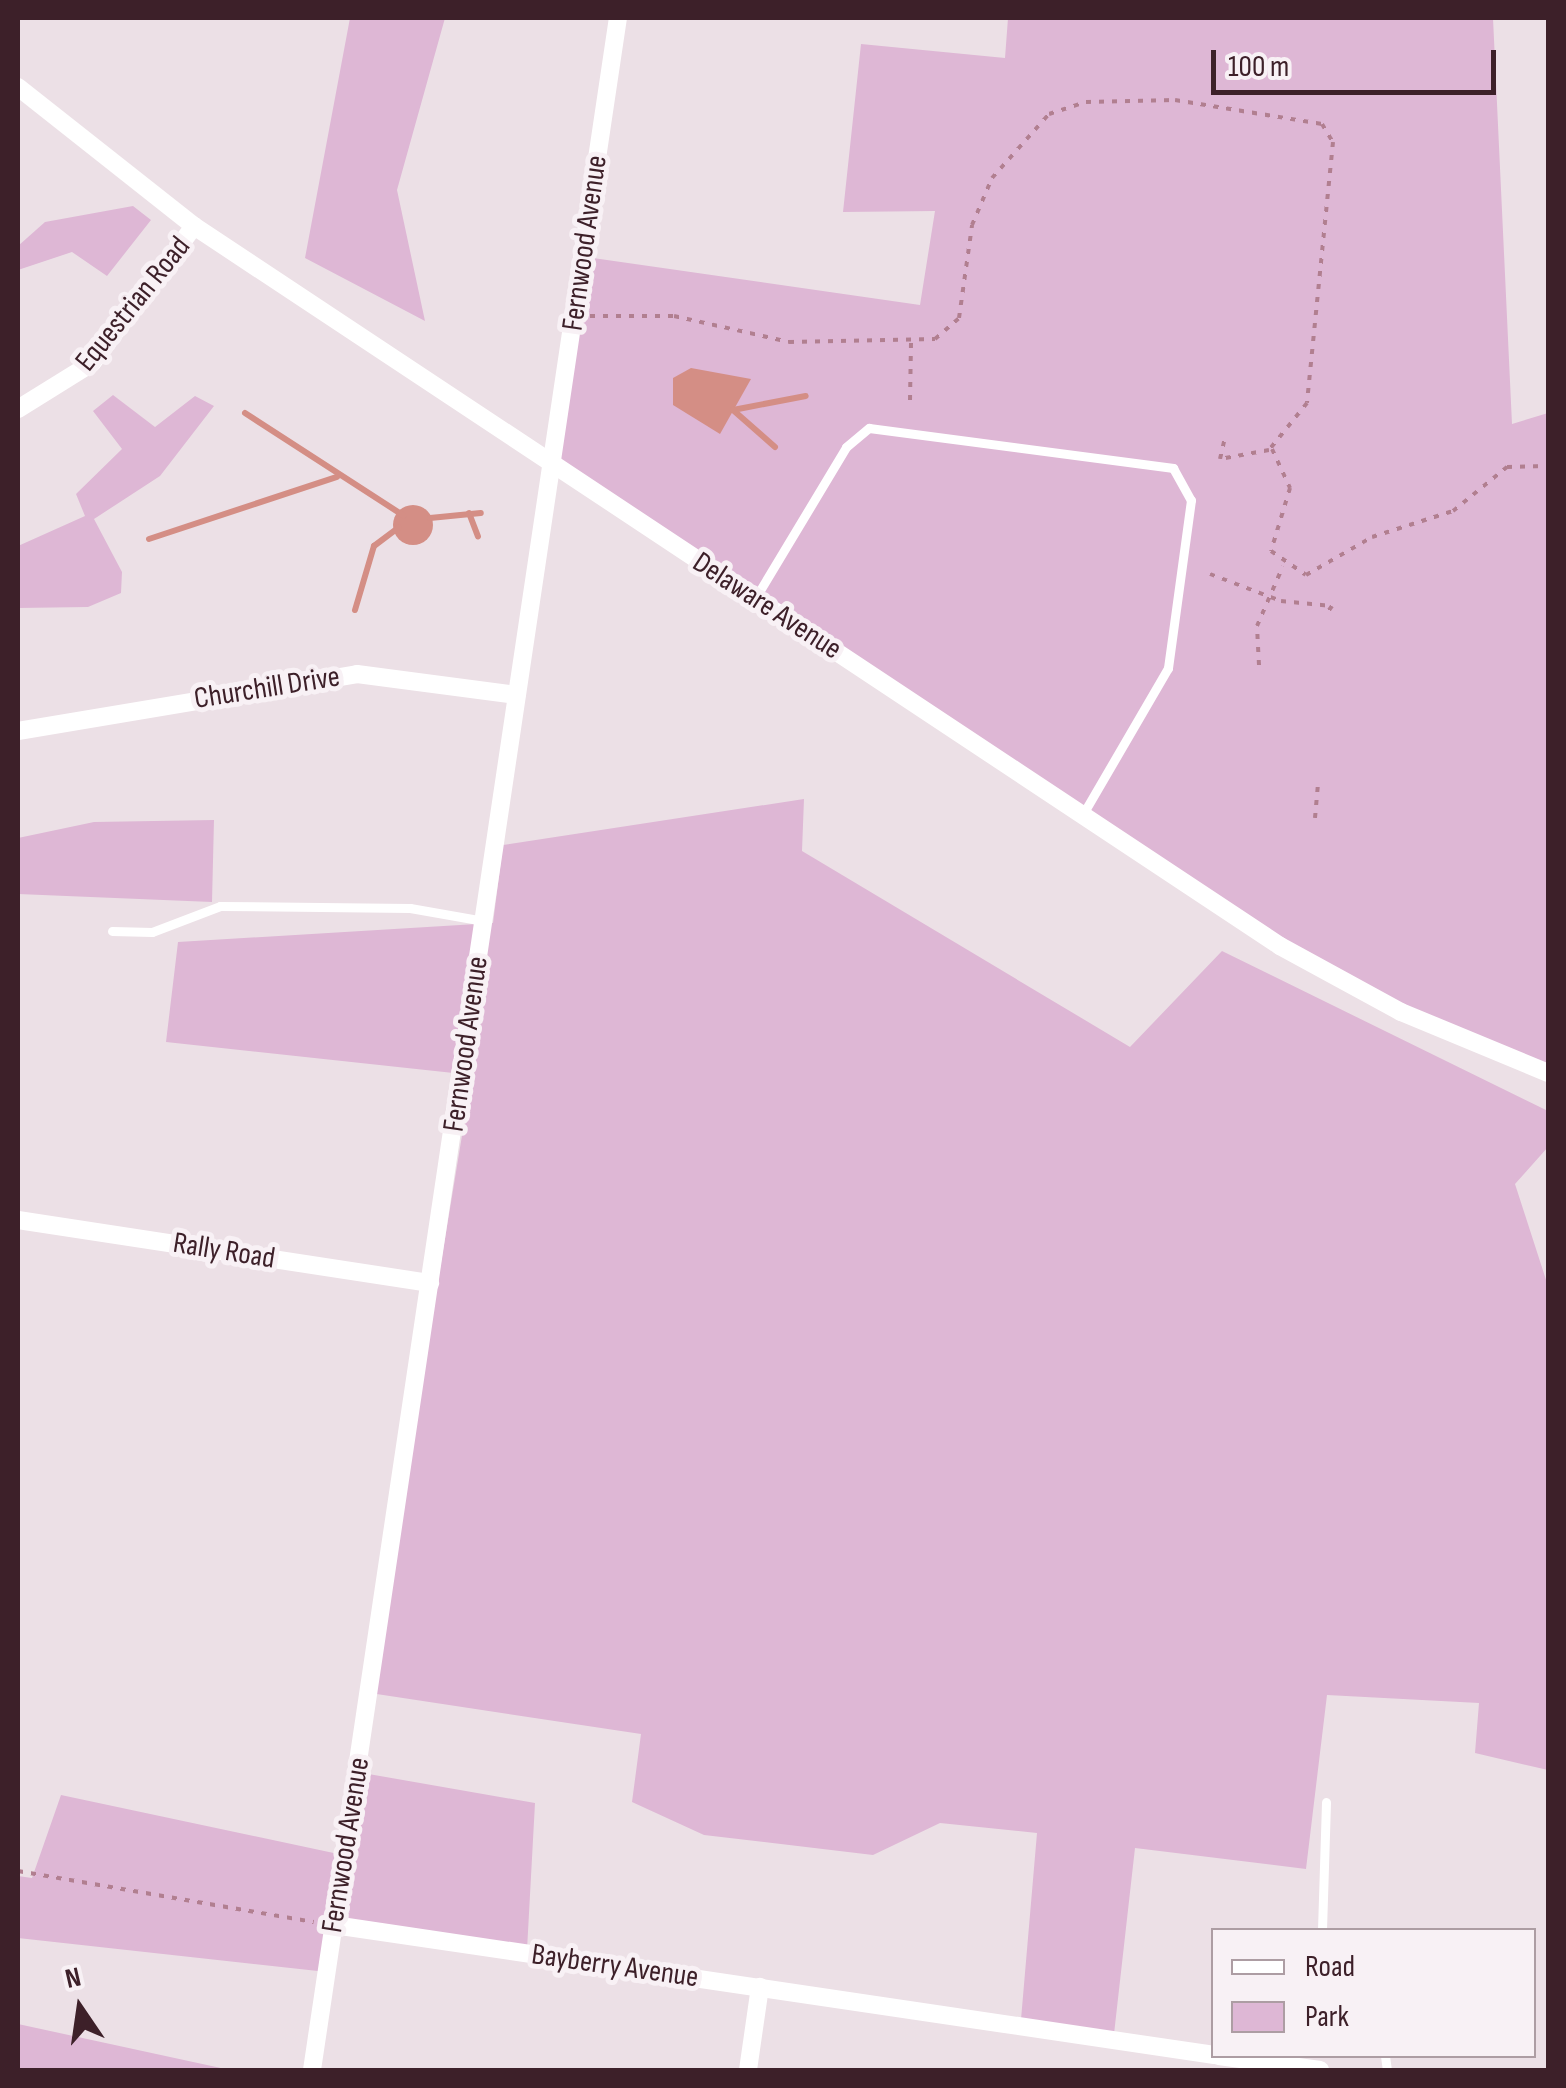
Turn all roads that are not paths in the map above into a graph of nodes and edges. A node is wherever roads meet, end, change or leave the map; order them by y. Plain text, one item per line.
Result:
1 (618, 18) edge
2 (18, 87) edge
3 (194, 226) junction
4 (18, 409) edge
5 (550, 463) junction
6 (756, 597) junction
7 (517, 695) junction
8 (18, 731) edge
9 (1083, 814) junction
10 (484, 921) junction
11 (112, 931) dead end
12 (1548, 1073) edge
13 (18, 1220) edge
14 (430, 1283) junction
15 (1326, 1802) dead end
16 (334, 1926) junction
17 (1322, 1928) edge
18 (760, 1987) junction
19 (1189, 2051) junction
20 (1211, 2054) edge
21 (1253, 2058) edge
22 (1290, 2061) edge
23 (312, 2070) edge
24 (748, 2070) edge
25 (1186, 2070) edge
26 (1320, 2070) edge

1 - 5 street, Fernwood Avenue
2 - 3 street, Delaware Avenue
3 - 4 street, Equestrian Road
3 - 5 street, Delaware Avenue
5 - 6 street, Delaware Avenue
5 - 7 street, Fernwood Avenue
6 - 9 street, Delaware Avenue
6 - 9 lane
7 - 8 street, Churchill Drive
7 - 10 street, Fernwood Avenue
9 - 12 street, Delaware Avenue
10 - 11 lane
10 - 14 street, Fernwood Avenue
13 - 14 street, Rally Road
14 - 16 street, Fernwood Avenue
15 - 17 lane
16 - 18 street, Bayberry Avenue
16 - 23 street, Fernwood Avenue
18 - 19 street, Bayberry Avenue
18 - 24 street
19 - 20 street, Bayberry Avenue
19 - 25 street
21 - 22 street, Bayberry Avenue
22 - 26 street, Bayberry Avenue

